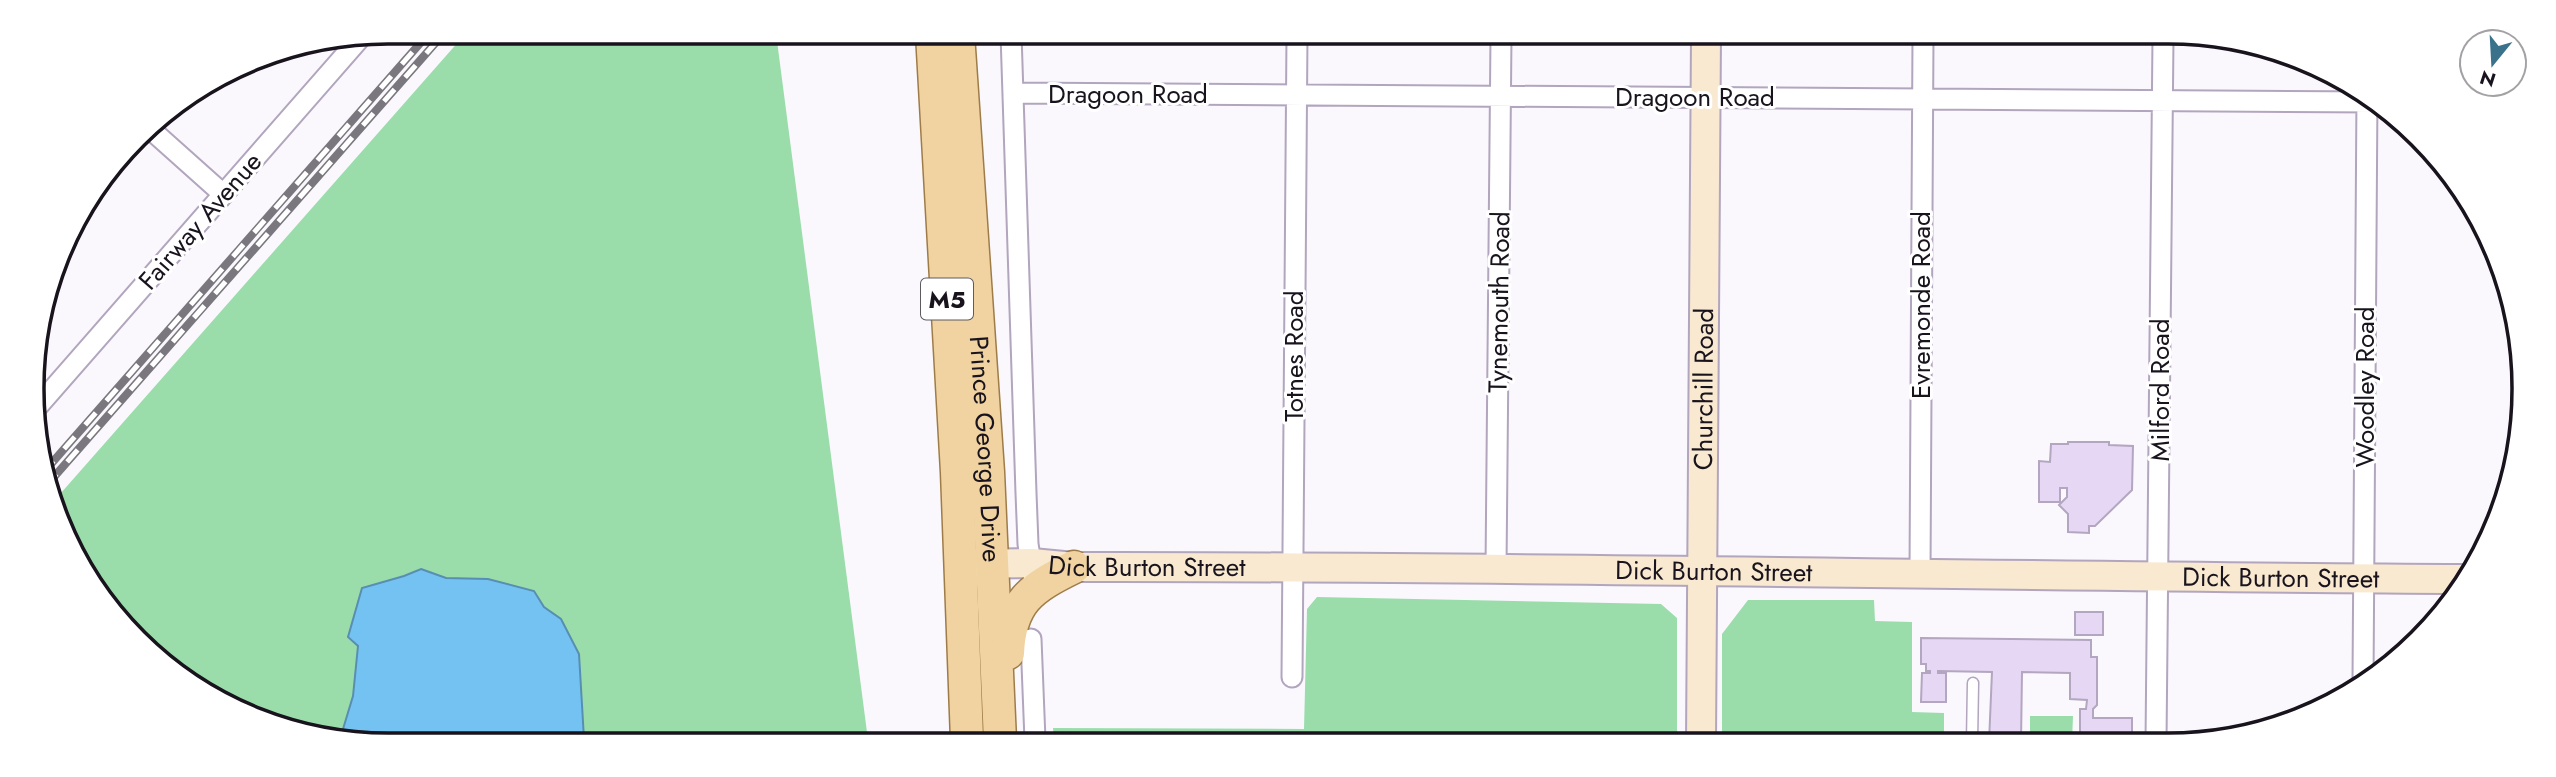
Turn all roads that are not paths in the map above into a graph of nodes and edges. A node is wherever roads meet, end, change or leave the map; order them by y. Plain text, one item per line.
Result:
1 (933, 44) edge
2 (959, 44) edge
3 (1012, 44) edge
4 (1297, 44) edge
5 (1501, 44) edge
6 (1706, 44) edge
7 (1923, 44) edge
8 (2163, 44) edge
9 (352, 46) edge
10 (1014, 93) junction
11 (1296, 95) junction
12 (1500, 96) junction
13 (1705, 97) junction
14 (1923, 99) junction
15 (2354, 99) edge
16 (2163, 100) junction
17 (2370, 110) edge
18 (156, 134) edge
19 (223, 194) junction
20 (44, 399) edge
21 (960, 564) junction
22 (992, 564) junction
23 (1292, 566) junction
24 (1074, 567) joint
25 (1496, 568) junction
26 (1701, 572) junction
27 (1920, 573) junction
28 (1033, 575) junction
29 (2159, 576) junction
30 (2364, 578) junction
31 (2455, 579) edge
32 (1031, 639) dead end
33 (2363, 672) edge
34 (1292, 677) dead end
35 (1973, 683) dead end
36 (967, 733) edge
37 (1002, 733) edge
38 (1002, 733) edge
39 (1035, 733) edge
40 (1701, 733) edge
41 (1972, 733) edge
42 (2156, 733) edge

1 - 21 main road, Prince George Drive / M5
2 - 22 main road, Prince George Drive / M5
3 - 10 street, Prince George Drive
4 - 11 street, Totnes Road
5 - 12 street, Tynemouth Road
6 - 13 street, Churchill Road
7 - 14 street, Evremonde Road
8 - 16 street, Milford Road
9 - 19 street, Fairway Avenue
10 - 11 street, Dragoon Road
10 - 28 street, Prince George Drive
11 - 12 street, Dragoon Road
11 - 23 street, Totnes Road
12 - 13 street, Dragoon Road
12 - 25 street, Tynemouth Road
13 - 14 street, Dragoon Road
13 - 26 street, Churchill Road
14 - 16 street, Dragoon Road
14 - 27 street, Evremonde Road
15 - 16 street, Dragoon Road
16 - 29 street, Milford Road
17 - 30 street, Woodley Road
18 - 19 street
19 - 20 street, Fairway Avenue
21 - 22 street, Dick Burton Street
21 - 36 main road, Prince George Drive / M5
22 - 28 street, Dick Burton Street
22 - 37 main road, Prince George Drive / M5
23 - 24 street, Dick Burton Street
23 - 25 street, Dick Burton Street
23 - 34 street, Totnes Road
24 - 28 main road
25 - 26 street, Dick Burton Street
26 - 27 street, Dick Burton Street
26 - 40 street, Churchill Road
27 - 29 street, Dick Burton Street
28 - 38 main road
29 - 30 street, Dick Burton Street
29 - 42 street, Milford Road
30 - 31 street, Dick Burton Street
30 - 33 street, Woodley Road
32 - 39 street
35 - 41 lane

